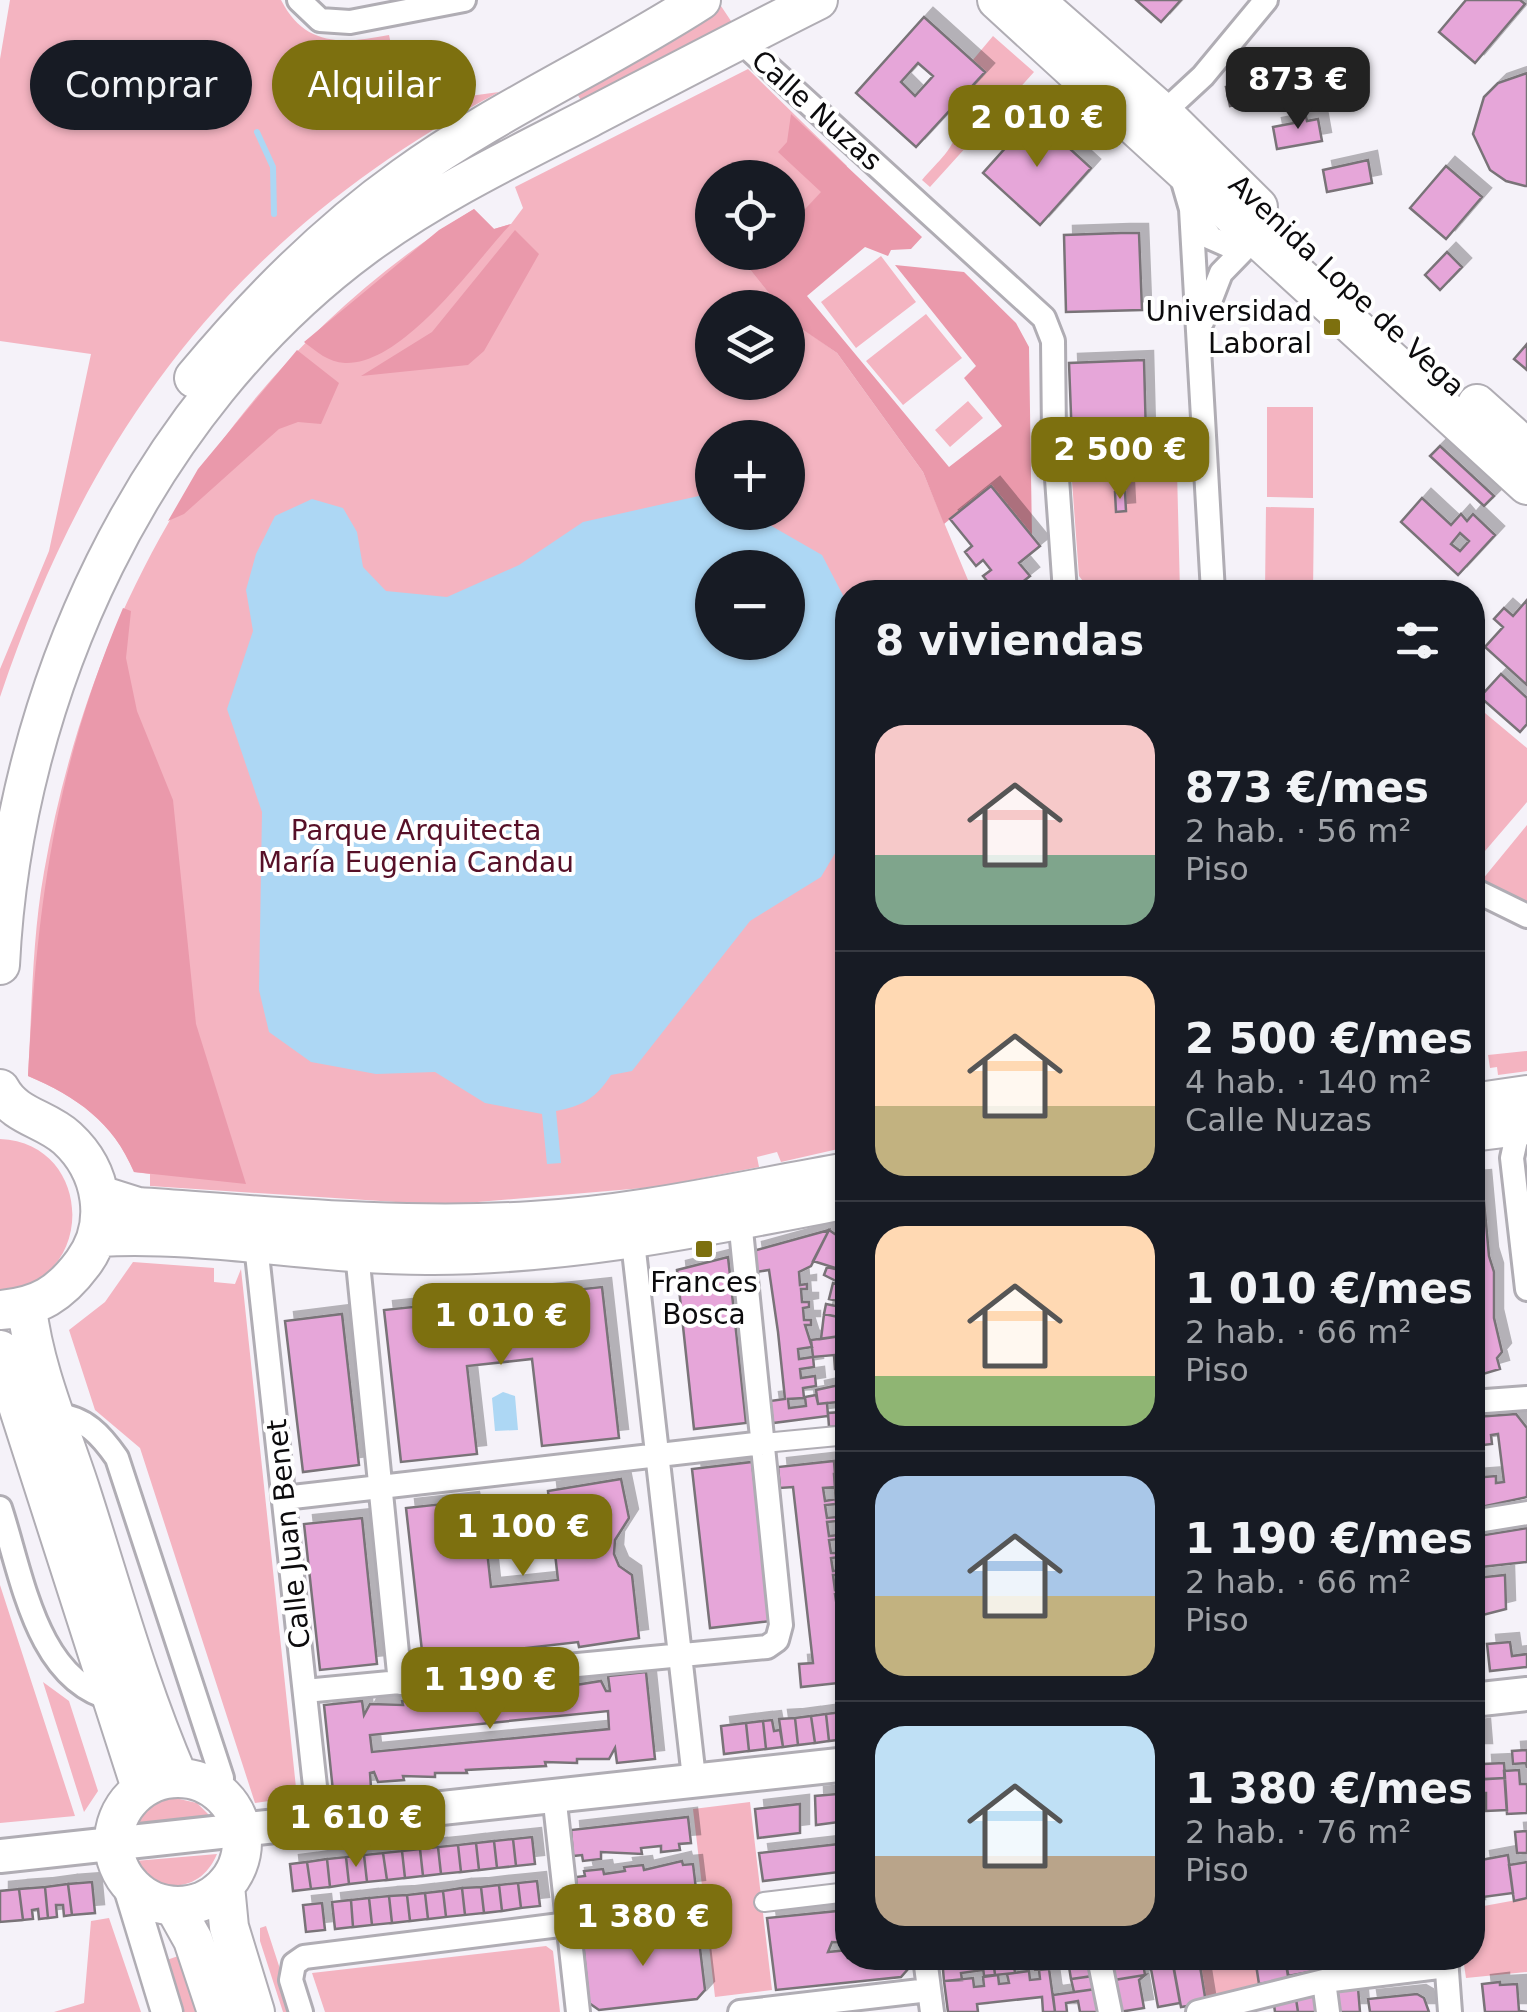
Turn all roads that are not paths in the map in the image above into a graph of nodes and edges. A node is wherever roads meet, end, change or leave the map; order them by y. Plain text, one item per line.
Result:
1 (300, 0) edge
2 (464, 0) edge
3 (818, 0) edge
4 (997, 0) edge
5 (1034, 0) edge
6 (1266, 0) edge
7 (695, 2) edge
8 (739, 40) junction
9 (1164, 112) junction
10 (1179, 168) junction
11 (1191, 210) junction
12 (1256, 236) junction
13 (1200, 330) junction
14 (1527, 449) edge
15 (1527, 486) edge
16 (1063, 580) edge
17 (1211, 580) edge
18 (0, 796) edge
19 (1485, 895) edge
20 (1527, 916) edge
21 (0, 964) edge
22 (0, 1089) edge
23 (1485, 1106) edge
24 (1524, 1115) edge
25 (14, 1116) edge
26 (1485, 1128) edge
27 (835, 1174) edge
28 (100, 1195) junction
29 (835, 1202) edge
30 (740, 1220) junction
31 (99, 1237) junction
32 (633, 1242) junction
33 (256, 1246) junction
34 (357, 1253) junction
35 (1527, 1289) edge
36 (14, 1309) edge
37 (0, 1350) edge
38 (1527, 1398) edge
39 (1485, 1401) edge
40 (56, 1415) junction
41 (835, 1436) edge
42 (764, 1443) junction
43 (657, 1455) junction
44 (381, 1487) junction
45 (284, 1498) junction
46 (0, 1508) edge
47 (1527, 1513) edge
48 (1485, 1520) edge
49 (680, 1655) junction
50 (400, 1683) junction
51 (304, 1692) junction
52 (1527, 1694) edge
53 (1485, 1699) edge
54 (114, 1700) junction
55 (835, 1765) edge
56 (178, 1777) junction
57 (694, 1778) junction
58 (141, 1788) junction
59 (221, 1793) junction
60 (554, 1794) junction
61 (319, 1822) junction
62 (242, 1832) junction
63 (113, 1842) junction
64 (0, 1856) edge
65 (128, 1884) junction
66 (225, 1886) junction
67 (835, 1894) edge
68 (764, 1902) dead end
69 (174, 1906) junction
70 (701, 1909) dead end
71 (568, 1924) junction
72 (926, 1970) edge
73 (1101, 1970) edge
74 (1398, 1970) edge
75 (1447, 1970) edge
76 (1324, 1982) junction
77 (930, 2001) edge
78 (1211, 2011) edge
79 (167, 2012) edge
80 (216, 2012) edge
81 (255, 2012) edge
82 (302, 2012) edge
83 (578, 2012) edge
84 (740, 2012) edge
85 (1110, 2012) edge
86 (1328, 2012) edge
87 (1450, 2012) edge

1 - 2 street
3 - 8 main road
4 - 10 main road, Avenida Lope de Vega
5 - 9 main road, Avenida Lope de Vega
6 - 9 street
7 - 18 main road
8 - 16 street, Calle Nuzas
8 - 21 main road
9 - 12 main road, Avenida Lope de Vega
10 - 11 street
10 - 12 main road, Avenida Lope de Vega
11 - 12 street
11 - 13 street
12 - 13 street
12 - 14 main road, Avenida Lope de Vega
12 - 15 main road, Avenida Lope de Vega
13 - 17 street
19 - 20 street
22 - 25 main road
23 - 24 main road
24 - 26 main road
24 - 35 street
25 - 28 main road
27 - 28 main road
28 - 31 main road
29 - 30 main road
30 - 32 main road
30 - 42 street
31 - 33 main road
31 - 36 main road
32 - 34 main road
32 - 43 street
33 - 34 main road
33 - 45 street, Calle Juan Benet
34 - 44 street
36 - 40 main road
37 - 54 main road
38 - 39 street
40 - 56 main road
40 - 59 street
41 - 42 street
42 - 43 street
42 - 49 street
43 - 44 street
43 - 49 street
44 - 45 street
44 - 50 street
45 - 51 street, Calle Juan Benet
46 - 54 street
47 - 48 street
49 - 50 street
49 - 57 street
50 - 51 street
51 - 61 street, Calle Juan Benet
52 - 53 main road
54 - 58 main road
55 - 57 main road
56 - 58 main road
56 - 59 main road
57 - 60 main road
58 - 63 main road
59 - 62 main road
60 - 61 main road
60 - 71 street
61 - 62 main road
62 - 63 main road
62 - 66 main road
63 - 64 main road
63 - 65 main road
65 - 69 main road
65 - 79 street
66 - 69 main road
66 - 81 main road
67 - 68 street
69 - 80 main road
70 - 71 street
71 - 82 street
71 - 83 street
72 - 77 street
73 - 85 street
74 - 76 street
75 - 87 street
76 - 78 street
76 - 86 street
77 - 84 street

